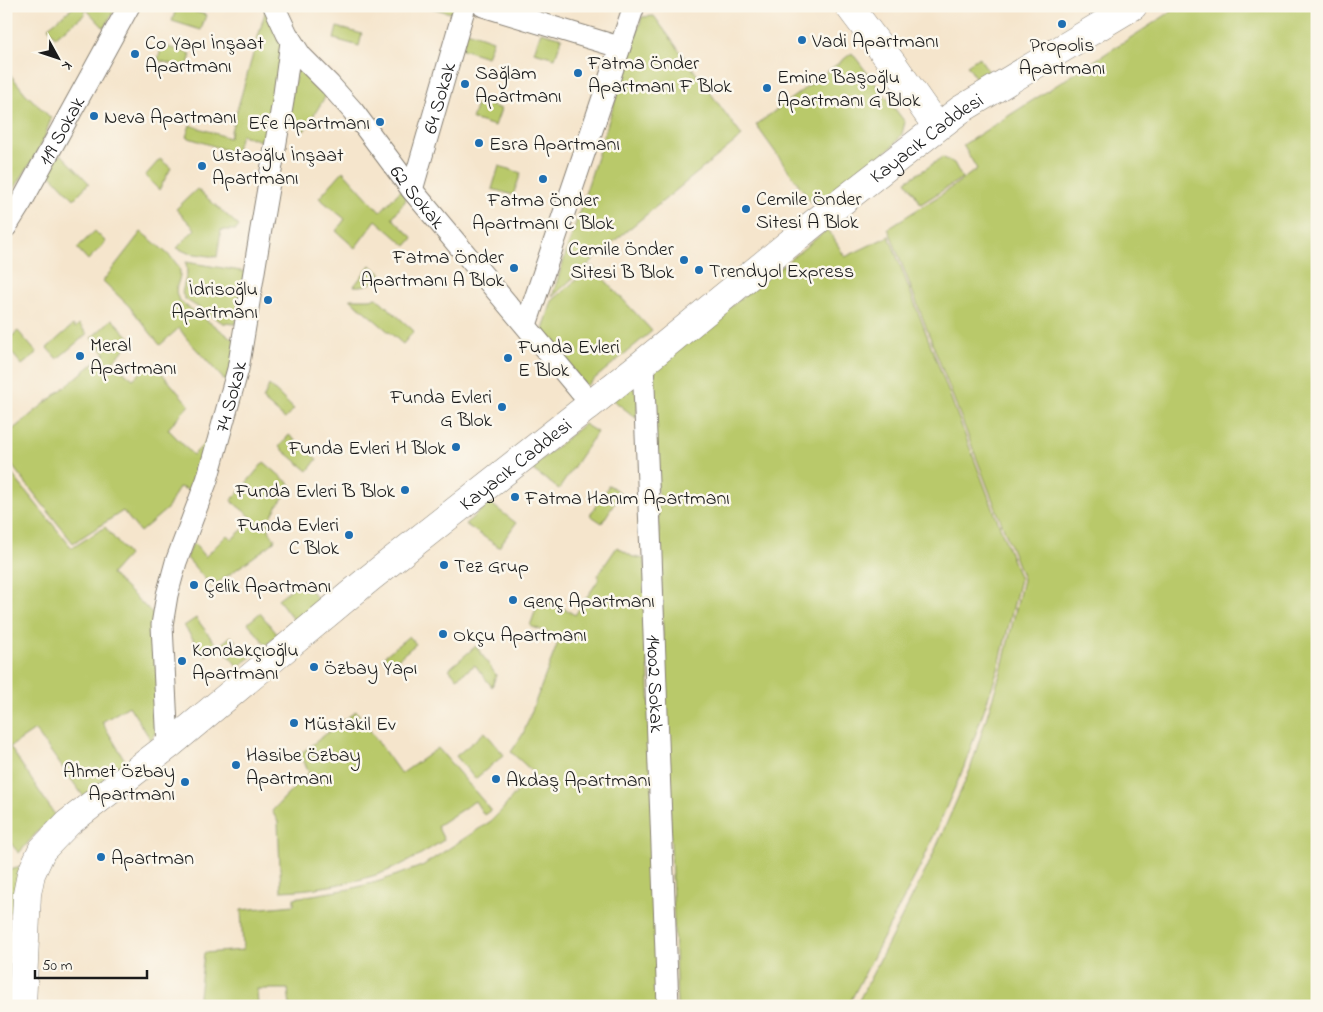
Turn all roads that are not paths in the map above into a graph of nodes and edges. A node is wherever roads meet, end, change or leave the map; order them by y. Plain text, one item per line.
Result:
1 (129, 6) edge
2 (274, 6) edge
3 (464, 6) edge
4 (483, 6) edge
5 (634, 6) edge
6 (849, 6) edge
7 (1133, 6) edge
8 (291, 42) junction
9 (619, 47) junction
10 (937, 127) junction
11 (412, 190) junction
12 (6, 227) edge
13 (526, 325) junction
14 (643, 363) junction
15 (591, 404) junction
16 (168, 746) junction
17 (22, 1006) edge
18 (668, 1006) edge

1 - 12 street, 119 Sokak
2 - 8 street, 62 Sokak
3 - 11 street, 64 Sokak
4 - 9 street
5 - 9 street
6 - 10 main road
7 - 10 main road, Kayacık Caddesi
8 - 11 street, 62 Sokak
8 - 16 street, 74 Sokak
9 - 13 street
10 - 14 main road, Kayacık Caddesi
11 - 13 street, 62 Sokak
13 - 15 street, 62 Sokak
14 - 15 main road, Kayacık Caddesi
14 - 18 street, 14002 Sokak
15 - 16 main road, Kayacık Caddesi
16 - 17 main road, Kayacık Caddesi

